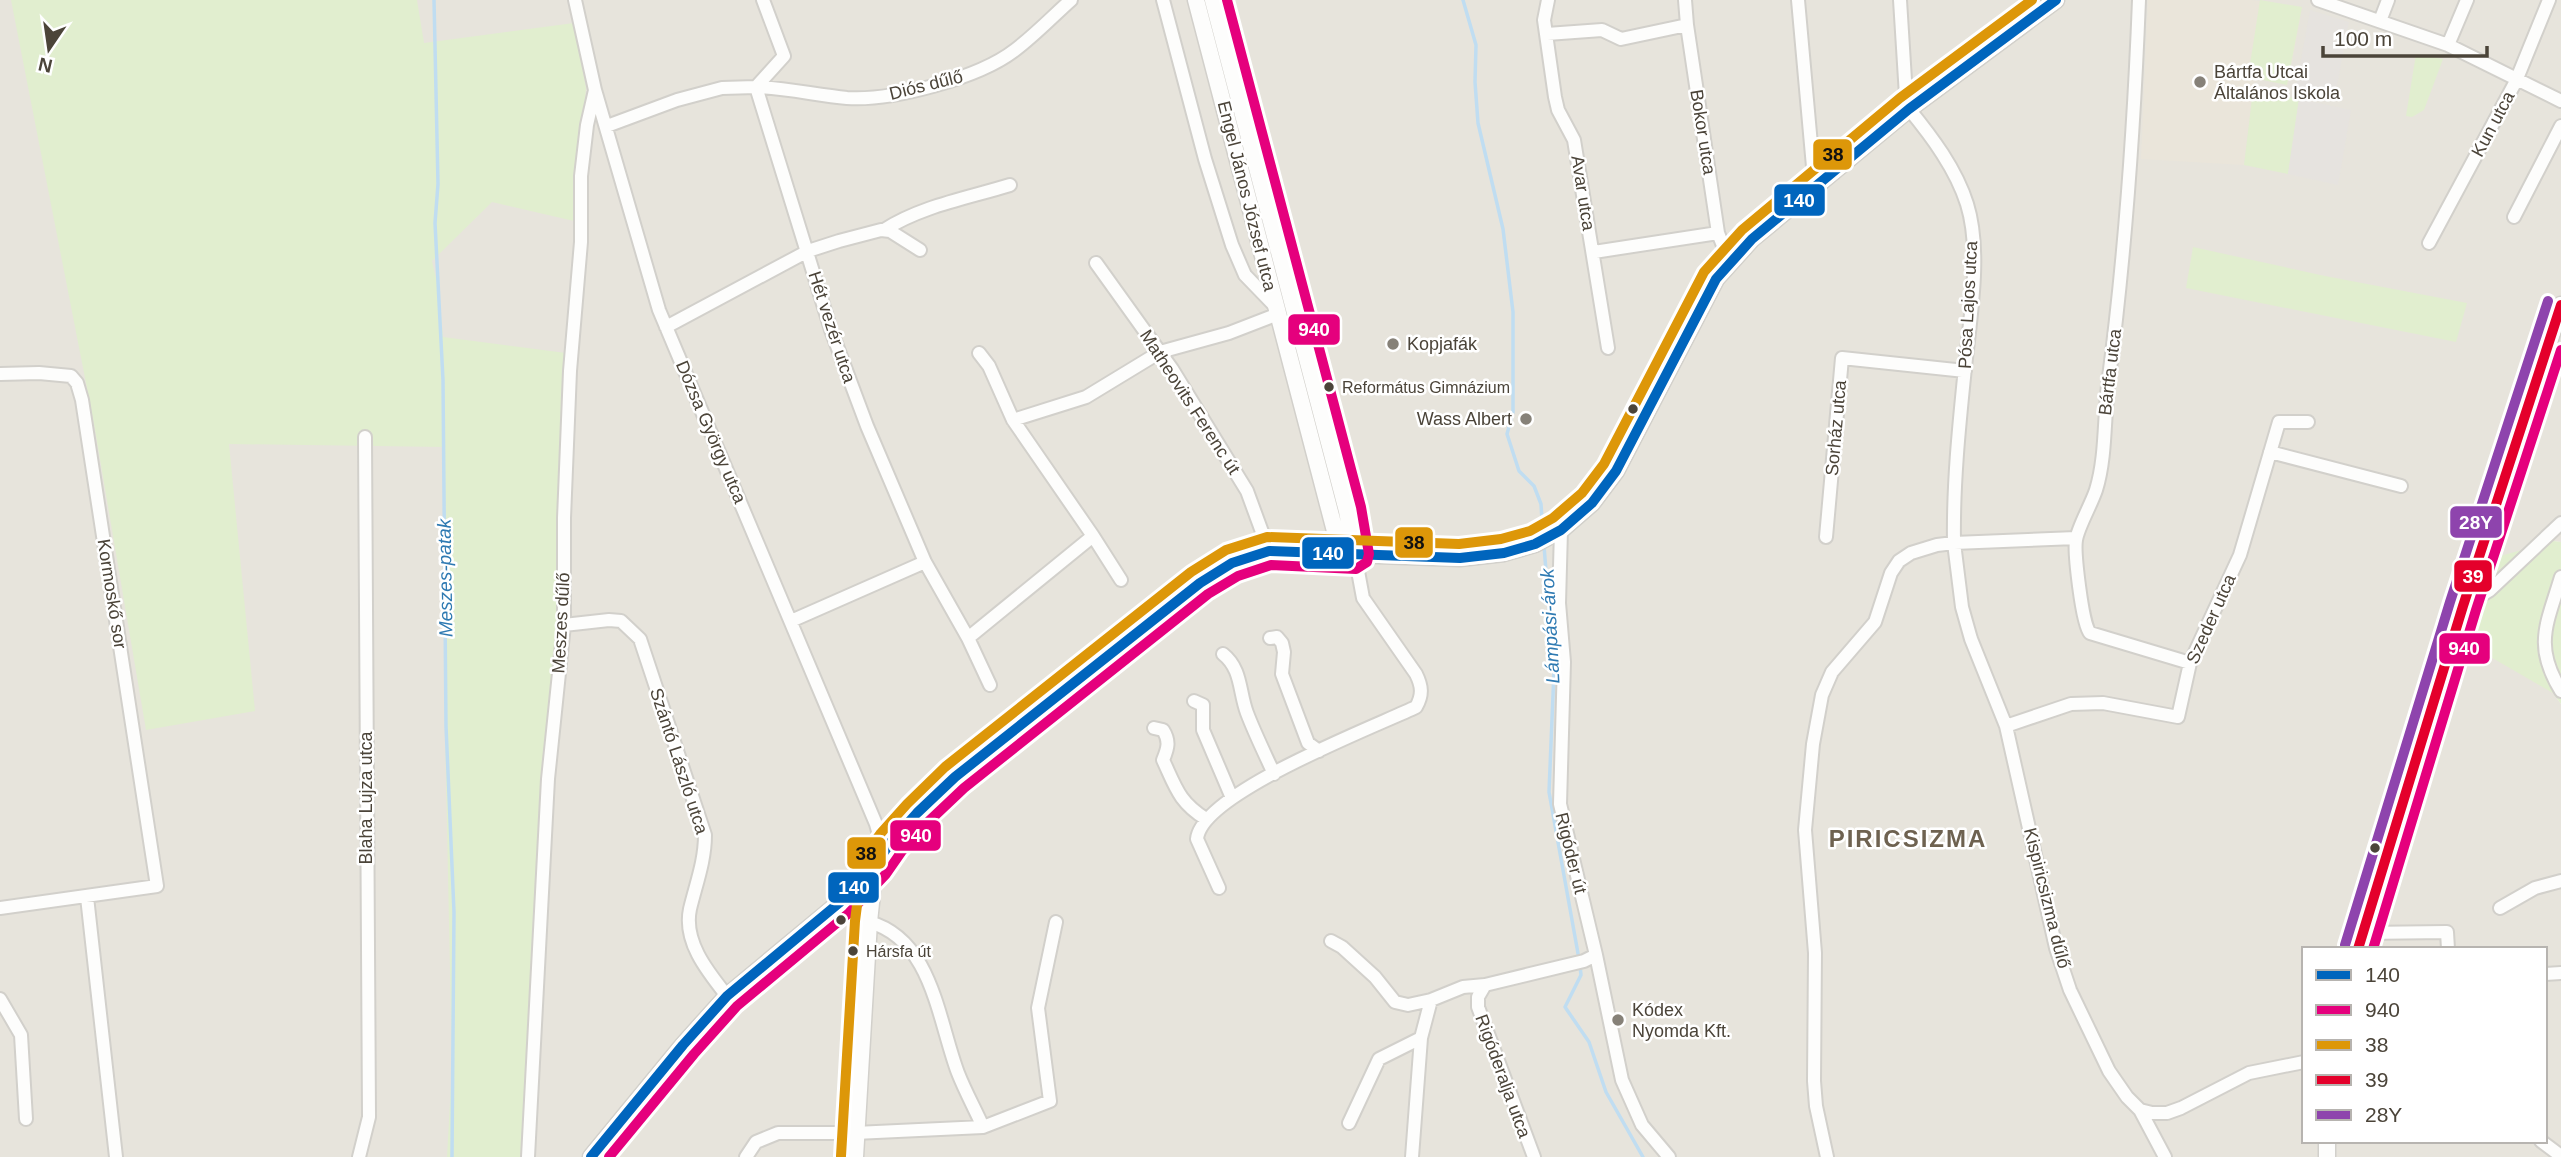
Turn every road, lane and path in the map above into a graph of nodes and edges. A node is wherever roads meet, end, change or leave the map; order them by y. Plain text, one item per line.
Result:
1 (575, 0) edge
2 (763, 0) edge
3 (1071, 0) edge
4 (1163, 0) edge
5 (1196, 0) edge
6 (1213, 0) edge
7 (1548, 0) edge
8 (1685, 0) edge
9 (1798, 0) edge
10 (1900, 0) edge
11 (2056, 0) edge
12 (2139, 0) edge
13 (2318, 0) edge
14 (2388, 0) edge
15 (2467, 0) edge
16 (2549, 0) edge
17 (2380, 21) junction
18 (1687, 25) junction
19 (1547, 34) junction
20 (2448, 45) junction
21 (2516, 80) junction
22 (756, 87) junction
23 (595, 90) junction
24 (2561, 101) edge
25 (1909, 108) junction
26 (607, 126) junction
27 (2561, 126) edge
28 (1010, 185) dead end
29 (1815, 189) junction
30 (2514, 217) dead end
31 (884, 230) junction
32 (1718, 233) junction
33 (2429, 243) dead end
34 (920, 250) dead end
35 (808, 251) junction
36 (1594, 252) junction
37 (1096, 263) dead end
38 (1730, 263) junction
39 (2561, 305) edge
40 (1276, 310) junction
41 (666, 327) junction
42 (2556, 337) edge
43 (1608, 348) dead end
44 (1160, 352) junction
45 (979, 353) dead end
46 (1965, 371) junction
47 (0, 374) edge
48 (1013, 420) junction
49 (2308, 422) dead end
50 (365, 437) dead end
51 (2270, 452) junction
52 (2400, 486) dead end
53 (2560, 526) edge
54 (1556, 532) junction
55 (1093, 536) junction
56 (1826, 537) dead end
57 (2076, 538) junction
58 (1954, 543) junction
59 (1269, 551) junction
60 (1348, 555) junction
61 (925, 562) junction
62 (2561, 577) edge
63 (1121, 580) dead end
64 (2463, 606) junction
65 (791, 621) junction
66 (564, 625) junction
67 (968, 638) junction
68 (1270, 638) dead end
69 (1223, 654) dead end
70 (2190, 663) junction
71 (990, 685) dead end
72 (2561, 691) edge
73 (1194, 701) dead end
74 (2006, 726) junction
75 (1154, 727) dead end
76 (1319, 751) junction
77 (1273, 774) junction
78 (1232, 798) junction
79 (1206, 819) junction
80 (879, 858) junction
81 (2561, 881) edge
82 (1219, 888) dead end
83 (86, 897) junction
84 (0, 905) edge
85 (2500, 908) dead end
86 (869, 922) junction
87 (1056, 922) dead end
88 (2360, 941) edge
89 (1331, 942) dead end
90 (2448, 947) edge
91 (1597, 955) junction
92 (1485, 985) junction
93 (727, 996) junction
94 (0, 999) edge
95 (1431, 1000) junction
96 (1421, 1038) junction
97 (2302, 1062) edge
98 (2140, 1110) junction
99 (26, 1119) dead end
100 (1349, 1123) dead end
101 (983, 1127) junction
102 (855, 1133) junction
103 (2543, 1143) edge
104 (2561, 1156) edge
105 (116, 1157) edge
106 (359, 1157) edge
107 (527, 1157) edge
108 (591, 1157) edge
109 (746, 1157) edge
110 (855, 1157) edge
111 (1412, 1157) edge
112 (1534, 1157) edge
113 (1669, 1157) edge
114 (1827, 1157) edge
115 (2165, 1157) edge

1 - 23 street, Dózsa György utca
2 - 22 street
3 - 22 street, Diós dűlő
4 - 40 street
5 - 40 street, Engel János József utca
6 - 60 street, Engel János József utca
7 - 19 street, Avar utca
8 - 18 street, Bokor utca
9 - 29 street
10 - 25 street, Pósa Lajos utca
11 - 25 street
12 - 57 street, Bártfa utca
13 - 17 street
14 - 17 street
15 - 20 street
16 - 21 street, Kun utca
17 - 20 street
18 - 19 street
18 - 32 street, Bokor utca
19 - 36 street, Avar utca
20 - 21 street
21 - 24 street
21 - 33 street, Kun utca
22 - 26 street, Diós dűlő
22 - 35 street, Hét vezér utca
23 - 26 street, Dózsa György utca
23 - 66 street, Meszes dűlő
25 - 29 street
25 - 46 street, Pósa Lajos utca
26 - 41 street, Dózsa György utca
27 - 30 street
28 - 31 street
29 - 38 street
31 - 34 street
31 - 35 street
32 - 36 street
32 - 38 street, Bokor utca
35 - 41 street
35 - 61 street, Hét vezér utca
36 - 43 street, Avar utca
37 - 44 street, Matheovits Ferenc út
38 - 54 street
39 - 42 street
40 - 44 street
40 - 60 street, Engel János József utca
41 - 65 street, Dózsa György utca
42 - 64 street
44 - 48 street
44 - 59 street, Matheovits Ferenc út
45 - 48 street
46 - 56 street, Sorház utca
46 - 58 street, Pósa Lajos utca
47 - 83 street, Kormoskő sor
48 - 55 street
49 - 51 street, Szeder utca
50 - 106 street, Blaha Lujza utca
51 - 52 street
51 - 70 street, Szeder utca
53 - 64 street
54 - 60 street
54 - 91 street, Rigóder út
55 - 63 street
55 - 67 street
57 - 58 street
57 - 70 street, Bártfa utca
58 - 74 street, Kispiricsizma dűlő
58 - 114 street
59 - 60 street
59 - 80 street
60 - 76 street
61 - 65 street
61 - 67 street, Hét vezér utca
62 - 72 street
64 - 88 street
65 - 80 street, Dózsa György utca
66 - 93 street, Szántó László utca
66 - 107 street, Meszes dűlő
67 - 71 street, Hét vezér utca
68 - 76 street
69 - 77 street
70 - 74 street, Szeder utca
73 - 78 street
74 - 98 street, Kispiricsizma dűlő
75 - 79 street
76 - 77 street
77 - 78 street
78 - 79 street
79 - 82 street
80 - 86 street
80 - 93 street
81 - 85 street
83 - 84 street
83 - 105 street
86 - 101 street
86 - 102 street
87 - 101 street
88 - 90 street
89 - 95 street
91 - 92 street
91 - 113 street, Rigóder út
92 - 95 street
92 - 112 street, Rigóderalja utca
93 - 108 street
94 - 99 street
95 - 96 street
96 - 100 street
96 - 111 street
97 - 98 street
98 - 115 street, Kispiricsizma dűlő
101 - 102 street
102 - 109 street
102 - 110 street
103 - 104 street

